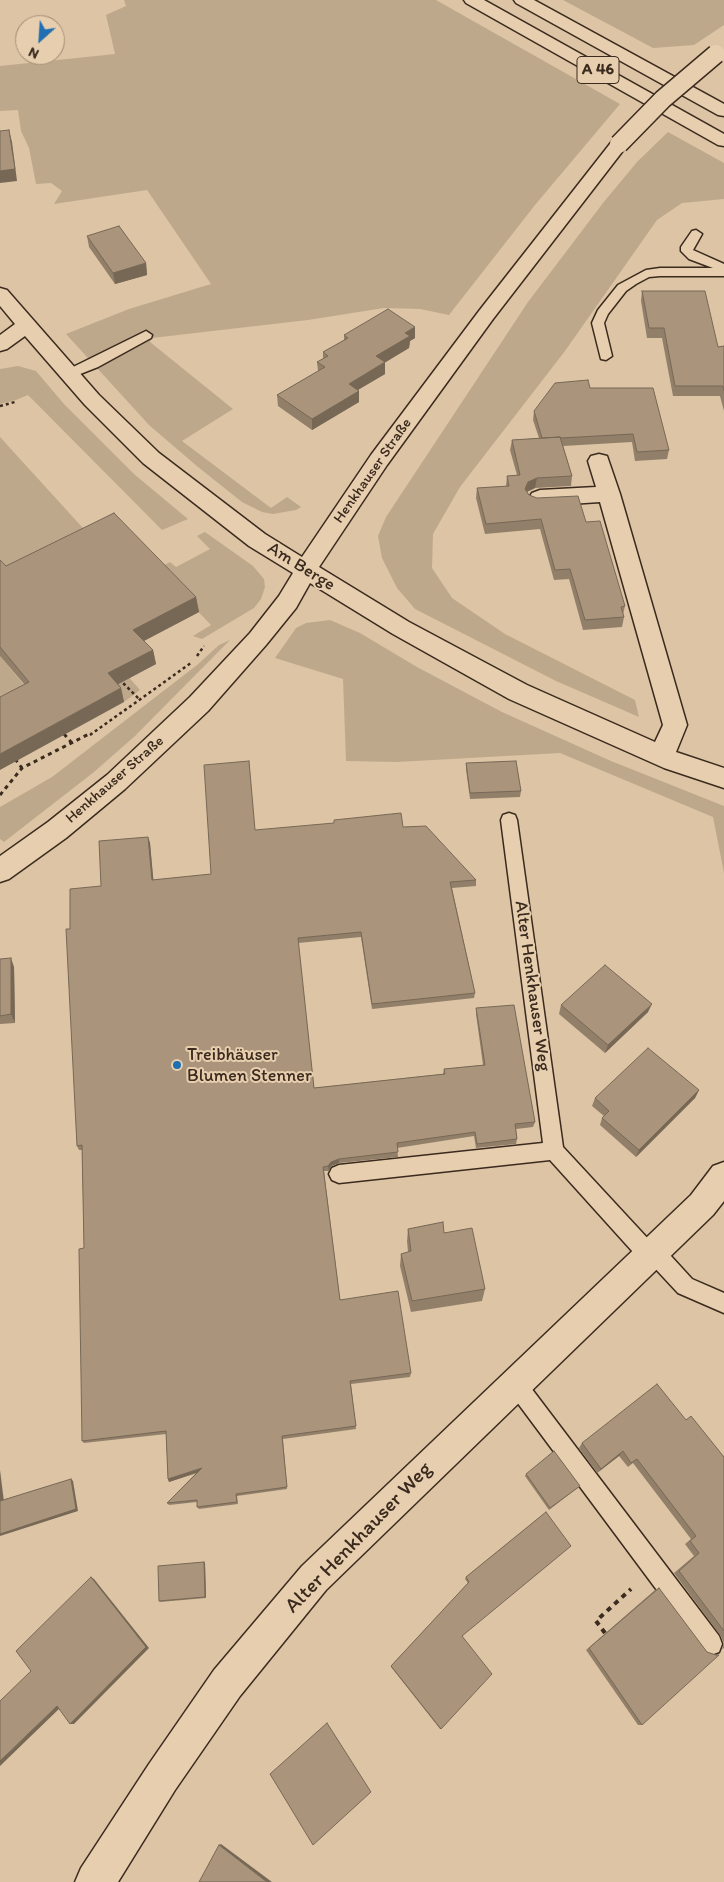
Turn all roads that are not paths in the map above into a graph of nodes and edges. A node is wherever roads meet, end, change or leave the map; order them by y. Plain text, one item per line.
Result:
1 (472, 0) edge
2 (522, 0) edge
3 (720, 51) edge
4 (724, 111) edge
5 (724, 141) edge
6 (696, 234) dead end
7 (724, 268) edge
8 (724, 272) edge
9 (0, 294) edge
10 (27, 325) junction
11 (146, 335) dead end
12 (0, 345) edge
13 (606, 356) dead end
14 (70, 374) junction
15 (599, 461) dead end
16 (608, 494) junction
17 (536, 498) edge
18 (305, 571) junction
19 (662, 756) junction
20 (724, 778) edge
21 (509, 820) dead end
22 (0, 871) edge
23 (554, 1151) junction
24 (339, 1174) dead end
25 (724, 1176) edge
26 (651, 1253) junction
27 (724, 1303) edge
28 (515, 1383) junction
29 (711, 1644) dead end
30 (95, 1882) edge

1 - 5 main road, A 46
2 - 4 main road, A 46
3 - 18 main road, Henkhauser Straße, bridge
6 - 7 lane
8 - 13 lane
9 - 10 main road, Am Berge
10 - 12 main road
10 - 14 main road, Am Berge
11 - 14 lane
14 - 18 main road, Am Berge
15 - 16 main road
16 - 17 main road
16 - 19 main road
18 - 19 main road, Am Berge
18 - 22 main road, Henkhauser Straße
19 - 20 main road, Am Berge
21 - 23 lane, Alter Henkhauser Weg
23 - 24 lane
23 - 26 lane
25 - 26 main road, Alter Henkhauser Weg
26 - 27 lane
26 - 28 main road, Alter Henkhauser Weg
28 - 29 lane
28 - 30 main road, Alter Henkhauser Weg

